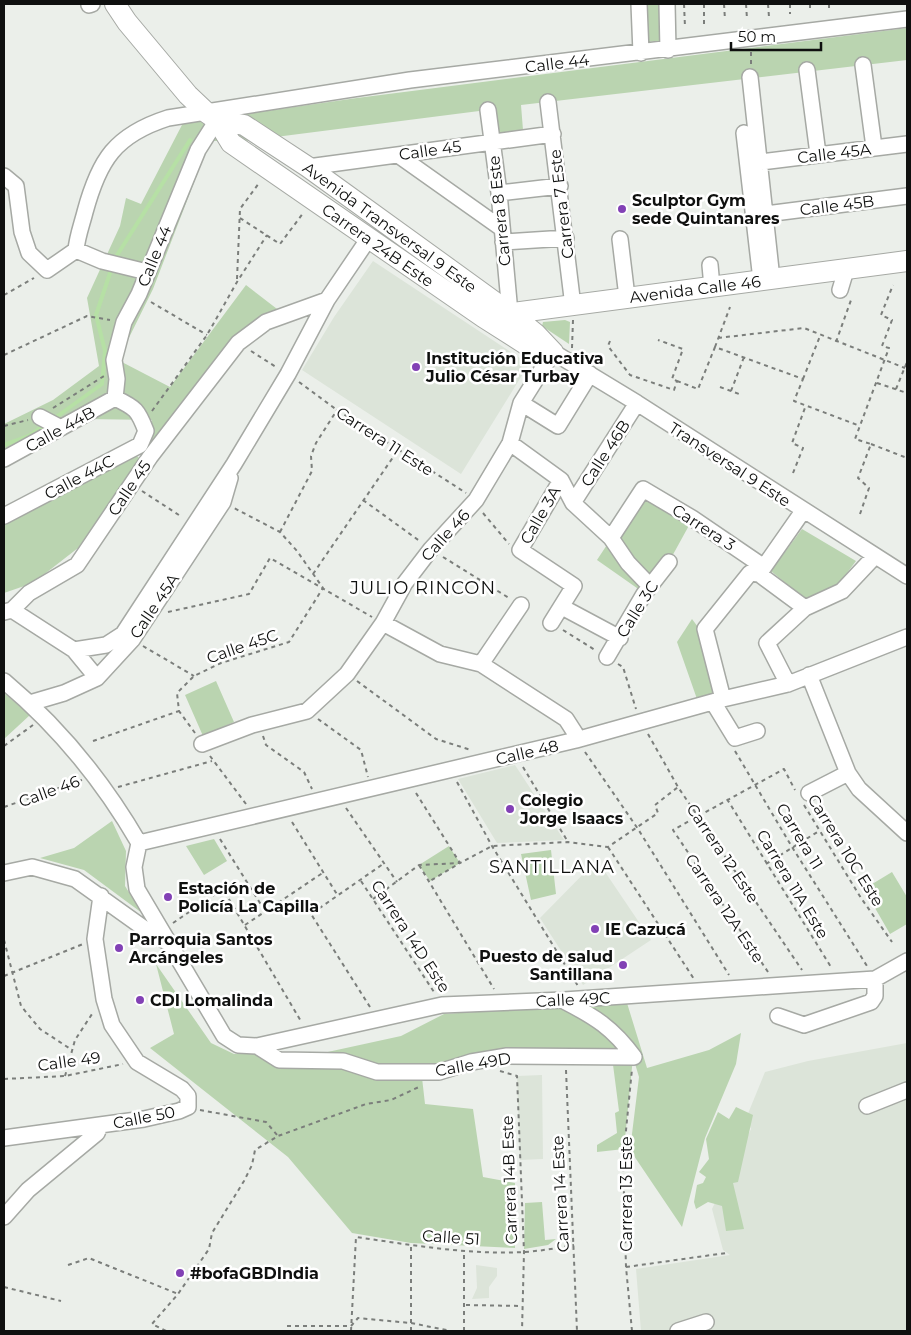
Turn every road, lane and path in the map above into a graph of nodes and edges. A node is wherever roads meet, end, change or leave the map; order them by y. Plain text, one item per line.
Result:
1 (115, 4) edge
2 (639, 4) edge
3 (667, 4) edge
4 (684, 4) edge
5 (704, 4) edge
6 (724, 4) edge
7 (746, 4) edge
8 (768, 4) edge
9 (790, 4) edge
10 (810, 4) edge
11 (829, 4) edge
12 (829, 9) dead end
13 (810, 10) dead end
14 (790, 14) dead end
15 (768, 16) dead end
16 (747, 19) dead end
17 (907, 19) edge
18 (725, 20) dead end
19 (704, 24) dead end
20 (685, 27) dead end
21 (751, 39) junction
22 (668, 50) junction
23 (641, 53) junction
24 (863, 65) dead end
25 (807, 70) dead end
26 (750, 77) joint
27 (548, 102) dead end
28 (488, 110) dead end
29 (212, 116) junction
30 (744, 133) dead end
31 (553, 134) junction
32 (492, 141) junction
33 (907, 144) edge
34 (874, 148) junction
35 (818, 154) junction
36 (398, 155) junction
37 (761, 162) junction
38 (308, 167) junction
39 (269, 169) junction
40 (5, 176) edge
41 (560, 186) junction
42 (499, 193) junction
43 (907, 196) edge
44 (314, 200) junction
45 (766, 214) junction
46 (240, 218) junction
47 (267, 235) junction
48 (502, 235) junction
49 (369, 238) junction
50 (566, 238) junction
51 (620, 238) dead end
52 (76, 250) junction
53 (907, 261) edge
54 (710, 265) dead end
55 (47, 270) junction
56 (846, 270) junction
57 (147, 272) junction
58 (767, 280) junction
59 (236, 282) junction
60 (712, 286) junction
61 (894, 286) dead end
62 (846, 293) joint
63 (139, 294) junction
64 (4, 295) edge
65 (627, 297) junction
66 (327, 300) junction
67 (730, 307) dead end
68 (573, 312) junction
69 (510, 313) junction
70 (483, 317) junction
71 (102, 319) dead end
72 (207, 335) junction
73 (820, 336) junction
74 (718, 338) junction
75 (658, 340) dead end
76 (610, 341) dead end
77 (836, 342) junction
78 (238, 343) junction
79 (715, 347) junction
80 (562, 351) junction
81 (4, 355) edge
82 (744, 357) junction
83 (885, 360) junction
84 (907, 362) edge
85 (905, 368) junction
86 (106, 374) dead end
87 (288, 374) junction
88 (590, 374) junction
89 (803, 378) junction
90 (96, 381) dead end
91 (677, 381) junction
92 (877, 383) junction
93 (720, 387) dead end
94 (896, 389) junction
95 (731, 392) junction
96 (907, 393) edge
97 (739, 394) dead end
98 (115, 398) junction
99 (521, 403) junction
100 (637, 403) junction
101 (806, 405) junction
102 (336, 410) junction
103 (40, 417) dead end
104 (860, 426) junction
105 (145, 427) junction
106 (61, 428) junction
107 (510, 443) junction
108 (871, 444) junction
109 (140, 445) junction
110 (398, 449) junction
111 (150, 457) junction
112 (907, 458) edge
113 (4, 459) edge
114 (793, 473) dead end
115 (561, 480) junction
116 (131, 485) junction
117 (218, 499) junction
118 (476, 500) junction
119 (573, 503) junction
120 (803, 511) junction
121 (860, 514) dead end
122 (4, 516) edge
123 (193, 525) junction
124 (280, 532) junction
125 (610, 538) junction
126 (520, 550) junction
127 (875, 556) junction
128 (669, 562) dead end
129 (762, 571) junction
130 (313, 574) junction
131 (907, 576) edge
132 (650, 586) junction
133 (323, 588) junction
134 (521, 605) dead end
135 (562, 607) junction
136 (805, 608) junction
137 (8, 611) edge
138 (167, 612) dead end
139 (383, 623) junction
140 (551, 623) dead end
141 (907, 637) edge
142 (620, 638) junction
143 (133, 640) junction
144 (148, 640) dead end
145 (74, 650) junction
146 (608, 657) dead end
147 (482, 664) junction
148 (347, 674) junction
149 (194, 676) junction
150 (809, 676) junction
151 (98, 678) junction
152 (4, 681) edge
153 (788, 684) junction
154 (718, 701) junction
155 (30, 703) junction
156 (179, 711) junction
157 (306, 711) junction
158 (44, 716) junction
159 (640, 721) junction
160 (260, 723) junction
161 (756, 731) dead end
162 (576, 740) junction
163 (93, 741) dead end
164 (202, 744) junction
165 (731, 744) dead end
166 (4, 746) edge
167 (472, 750) dead end
168 (515, 755) junction
169 (212, 761) junction
170 (450, 770) junction
171 (848, 773) junction
172 (94, 775) junction
173 (408, 780) junction
174 (756, 784) junction
175 (678, 786) junction
176 (371, 789) junction
177 (104, 790) junction
178 (802, 795) junction
179 (338, 796) junction
180 (728, 799) junction
181 (316, 801) junction
182 (4, 807) edge
183 (285, 809) junction
184 (698, 816) junction
185 (256, 817) junction
186 (212, 826) junction
187 (638, 829) junction
188 (819, 831) junction
189 (907, 833) edge
190 (568, 842) junction
191 (139, 843) junction
192 (492, 846) junction
193 (608, 847) junction
194 (792, 847) junction
195 (460, 863) junction
196 (383, 864) junction
197 (419, 864) junction
198 (766, 864) junction
199 (324, 872) junction
200 (4, 873) edge
201 (361, 880) junction
202 (397, 882) junction
203 (430, 882) junction
204 (102, 896) junction
205 (338, 896) junction
206 (373, 899) junction
207 (266, 911) junction
208 (245, 925) junction
209 (165, 937) junction
210 (95, 939) junction
211 (4, 940) edge
212 (892, 942) dead end
213 (907, 961) edge
214 (13, 972) junction
215 (4, 976) edge
216 (875, 979) junction
217 (839, 981) junction
218 (811, 983) junction
219 (777, 985) junction
220 (738, 988) junction
221 (702, 991) junction
222 (104, 999) junction
223 (586, 999) junction
224 (564, 1000) junction
225 (502, 1002) junction
226 (442, 1005) junction
227 (778, 1016) dead end
228 (378, 1020) junction
229 (309, 1036) junction
230 (258, 1046) junction
231 (72, 1050) junction
232 (565, 1056) junction
233 (634, 1057) junction
234 (137, 1062) junction
235 (498, 1071) dead end
236 (438, 1072) junction
237 (65, 1076) junction
238 (4, 1079) edge
239 (907, 1090) edge
240 (868, 1106) dead end
241 (188, 1107) junction
242 (100, 1126) junction
243 (278, 1136) junction
244 (4, 1138) edge
245 (4, 1217) edge
246 (411, 1245) junction
247 (574, 1245) junction
248 (464, 1250) junction
249 (524, 1252) junction
250 (726, 1253) dead end
251 (68, 1265) dead end
252 (626, 1267) junction
253 (4, 1287) edge
254 (178, 1294) junction
255 (62, 1301) dead end
256 (466, 1305) junction
257 (522, 1306) junction
258 (706, 1322) dead end
259 (411, 1323) junction
260 (287, 1326) dead end
261 (351, 1326) junction
262 (166, 1331) edge
263 (351, 1331) edge
264 (411, 1331) edge
265 (451, 1331) edge
266 (464, 1331) edge
267 (522, 1331) edge
268 (577, 1331) edge
269 (632, 1331) edge
270 (678, 1331) edge

1 - 29 main road, Carrera 24B Este
2 - 23 street
3 - 22 street
4 - 20 path
5 - 19 path
6 - 18 path
7 - 16 path
8 - 15 path
9 - 14 path
10 - 13 path
11 - 12 path
17 - 21 street, Calle 44
21 - 22 street, Calle 44
21 - 26 path
22 - 23 street, Calle 44
23 - 29 street, Calle 44
24 - 34 street
25 - 35 street
26 - 37 street
27 - 31 street, Carrera 7 Este
28 - 32 street, Carrera 8 Este
29 - 38 main road, Avenida Transversal 9 Este
29 - 39 main road, Carrera 24B Este
29 - 52 street
29 - 57 street, Calle 44
30 - 58 street
31 - 32 street, Calle 45
31 - 41 street, Carrera 7 Este
32 - 36 street, Calle 45
32 - 42 street, Carrera 8 Este
33 - 34 street, Calle 45A
34 - 35 street, Calle 45A
35 - 37 street, Calle 45A
36 - 38 street, Calle 45
36 - 48 street
37 - 45 street
38 - 69 main road, Avenida Transversal 9 Este
39 - 44 main road, Carrera 24B Este
39 - 46 path
40 - 55 street
41 - 42 street
41 - 50 street, Carrera 7 Este
42 - 48 street, Carrera 8 Este
43 - 45 street, Calle 45B
44 - 47 path
44 - 49 main road, Carrera 24B Este
45 - 58 street
46 - 47 path
46 - 59 path
47 - 59 path
48 - 50 street
48 - 69 street, Carrera 8 Este
49 - 66 street, Calle 45A
49 - 70 main road, Carrera 24B Este
50 - 68 street, Carrera 7 Este
51 - 65 street
52 - 55 street
52 - 57 street
53 - 56 main road, Avenida Calle 46
54 - 60 street
55 - 64 path
56 - 58 main road, Avenida Calle 46
56 - 62 street
57 - 63 street, Calle 44
58 - 60 main road, Avenida Calle 46
59 - 72 path
60 - 65 main road, Avenida Calle 46
61 - 83 path
62 - 77 path
63 - 72 path
63 - 98 street, Calle 44
65 - 68 main road, Avenida Calle 46
66 - 78 street, Calle 45
66 - 87 street, Calle 45A
67 - 74 path
68 - 69 main road, Avenida Calle 46
68 - 80 path
69 - 70 main road, Avenida Calle 46
69 - 80 main road, Avenida Transversal 9 Este
70 - 80 main road, Carrera 24B Este
71 - 81 path
72 - 105 path
73 - 74 path
73 - 77 path
73 - 89 path
74 - 79 path
75 - 91 path
76 - 91 path
77 - 83 path
78 - 87 path, Carrera 11 Este
78 - 111 street, Calle 45
79 - 82 path
79 - 91 path
80 - 88 street, Transversal 9 Este
80 - 99 street, Calle 46
82 - 89 path
82 - 95 path
83 - 85 path
83 - 92 path
84 - 85 path
85 - 94 path
86 - 90 path
87 - 102 path, Carrera 11 Este
87 - 117 street, Calle 45A
88 - 99 street
88 - 100 street, Transversal 9 Este
89 - 101 path
92 - 94 path
92 - 104 path
93 - 95 path
94 - 96 path
95 - 97 path
98 - 105 street
98 - 106 street, Calle 44B
99 - 107 street, Calle 46
100 - 119 street, Calle 46B
100 - 120 street, Transversal 9 Este
101 - 104 path
101 - 114 path
102 - 110 path, Carrera 11 Este
102 - 124 path
103 - 106 street
104 - 108 path
105 - 109 street
106 - 113 street, Calle 44B
107 - 115 street
107 - 118 street, Calle 46
108 - 112 path
108 - 121 path
109 - 111 street
109 - 122 street, Calle 44C
110 - 118 path, Carrera 11 Este
110 - 130 path
111 - 116 street, Calle 45
115 - 119 street
115 - 126 street, Calle 3A
116 - 123 path
116 - 137 street, Calle 45
117 - 123 street, Calle 45A
117 - 124 path
117 - 143 street, Calle 45A
118 - 126 path, Carrera 11 Este
118 - 139 street, Calle 46
119 - 125 street
120 - 127 street, Transversal 9 Este
120 - 129 street
123 - 143 street, Calle 45A
124 - 130 path
125 - 129 street, Carrera 3
125 - 132 street
126 - 135 street
127 - 131 street, Transversal 9 Este
127 - 136 street
128 - 132 street, Calle 3C
129 - 136 street, Carrera 3
129 - 154 street
130 - 133 path
132 - 142 street, Calle 3C
133 - 138 path
133 - 139 path
133 - 149 path, Calle 45C
134 - 147 street
135 - 140 street
135 - 142 street
136 - 153 street
137 - 145 street
139 - 147 street
139 - 148 street, Calle 46
141 - 150 street, Calle 48
142 - 146 street, Calle 3C
143 - 144 path
143 - 145 street, Calle 45A
143 - 149 path
143 - 151 street, Calle 45A
145 - 151 street
147 - 162 street
148 - 157 street, Calle 46
148 - 167 path
149 - 156 path, Calle 45C
150 - 153 street, Calle 48
150 - 171 street
151 - 155 street, Calle 45A
152 - 155 street
153 - 154 street, Calle 48
154 - 159 street, Calle 48
154 - 161 street
155 - 158 street
156 - 163 path
156 - 164 path
157 - 160 street, Calle 46
157 - 176 path
158 - 166 path
158 - 172 street
159 - 162 street, Calle 48
159 - 175 path, Carrera 12 Este
160 - 164 street, Calle 46
160 - 181 path
162 - 168 street, Calle 48
162 - 187 path
164 - 169 path
165 - 174 path, Carrera 11
168 - 170 street, Calle 48
168 - 190 path
169 - 177 path, Calle 46
169 - 185 path
170 - 173 street, Calle 48
170 - 192 path
171 - 178 street
171 - 189 street
172 - 177 street
172 - 182 path, Calle 46
173 - 176 street, Calle 48
173 - 195 path
174 - 178 path, Carrera 10C Este
174 - 180 path
174 - 194 path, Carrera 11
175 - 184 path, Carrera 12 Este
175 - 187 path
176 - 179 street, Calle 48
177 - 191 street
178 - 188 path, Carrera 10C Este
179 - 181 street, Calle 48
179 - 196 path
180 - 184 path
180 - 198 path, Carrera 11A Este
181 - 183 street, Calle 48
183 - 185 street, Calle 48
183 - 199 path
184 - 218 path, Carrera 12 Este
184 - 219 path, Carrera 12A Este
185 - 186 street, Calle 48
186 - 191 street, Calle 48
186 - 207 path
187 - 193 path
187 - 220 path
188 - 194 path
188 - 212 path, Carrera 10C Este
190 - 192 path
190 - 193 path
191 - 209 street
192 - 195 path
192 - 223 path
193 - 221 path
194 - 198 path
194 - 216 path, Carrera 11
195 - 197 path
195 - 203 path
196 - 201 path
196 - 202 path
197 - 202 path
197 - 203 path
198 - 217 path, Carrera 11A Este
199 - 205 path
199 - 207 path
200 - 204 street
201 - 205 path
201 - 206 path, Carrera 14D Este
202 - 206 path
203 - 225 path
204 - 209 street
204 - 210 street
205 - 228 path
206 - 226 path, Carrera 14D Este
207 - 208 path
208 - 209 path
208 - 229 path
209 - 230 street, Calle 49C
210 - 214 path
210 - 222 street
211 - 214 path
213 - 216 street, Calle 49C
214 - 215 path
214 - 231 path
216 - 217 street, Calle 49C
216 - 227 street
217 - 218 street, Calle 49C
218 - 219 street, Calle 49C
219 - 220 street, Calle 49C
220 - 221 street, Calle 49C
221 - 223 street, Calle 49C
222 - 231 path
222 - 234 street
223 - 224 street, Calle 49C
224 - 225 street, Calle 49C
224 - 233 street
225 - 226 street, Calle 49C
226 - 228 street, Calle 49C
228 - 229 street, Calle 49C
229 - 230 street, Calle 49C
230 - 236 street, Calle 49D
231 - 237 path
232 - 233 street, Calle 49D
232 - 236 street, Calle 49D
232 - 247 path, Carrera 14 Este
233 - 252 path, Carrera 13 Este
234 - 237 path, Calle 49
234 - 241 street
235 - 249 path, Carrera 14B Este
236 - 243 path
237 - 238 path, Calle 49
239 - 240 street
241 - 242 street, Calle 50
241 - 243 path, Calle 50
242 - 244 street, Calle 50
242 - 245 street
243 - 254 path
246 - 248 path, Calle 51
246 - 259 path
246 - 261 path, Calle 51
247 - 249 path, Calle 51
247 - 268 path, Carrera 14 Este
248 - 249 path, Calle 51
248 - 256 path
249 - 257 path, Carrera 14B Este
250 - 252 path
251 - 254 path
252 - 269 path, Carrera 13 Este
253 - 255 path
254 - 262 path
256 - 257 path
256 - 266 path
257 - 267 path, Carrera 14B Este
258 - 270 street
259 - 261 path
259 - 264 path
259 - 265 path
260 - 261 path
261 - 263 path

